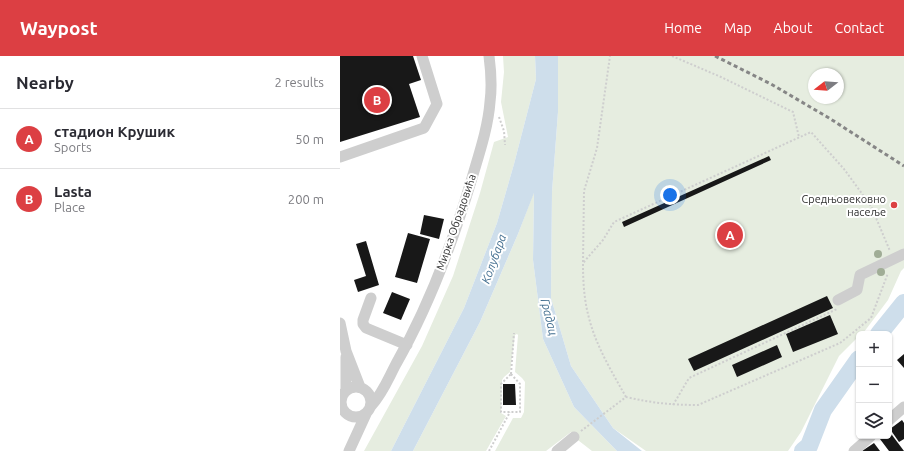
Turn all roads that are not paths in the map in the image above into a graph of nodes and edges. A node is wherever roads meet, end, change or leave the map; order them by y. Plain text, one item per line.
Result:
1 (422, 56) edge
2 (489, 56) edge
3 (340, 157) edge
4 (904, 254) edge
5 (371, 298) dead end
6 (838, 300) road end
7 (340, 323) edge
8 (407, 345) junction
9 (343, 349) edge
10 (388, 379) junction
11 (363, 389) junction
12 (342, 398) edge
13 (904, 407) edge
14 (369, 410) junction
15 (347, 416) edge
16 (892, 417) edge
17 (574, 437) road end
18 (868, 439) edge
19 (351, 447) edge
20 (557, 451) edge
21 (854, 451) edge

1 - 3 street
2 - 8 street, Мирка Обрадовића
4 - 6 street
5 - 8 street
7 - 9 street
8 - 10 street, Мирка Обрадовића
9 - 11 street
9 - 12 street
10 - 11 street
10 - 14 street, Мирка Обрадовића
11 - 12 street
11 - 14 street
12 - 15 street
13 - 16 street
14 - 15 street
14 - 19 street, Мирка Обрадовића
15 - 19 street, Мирка Обрадовића
17 - 20 street
18 - 21 street

